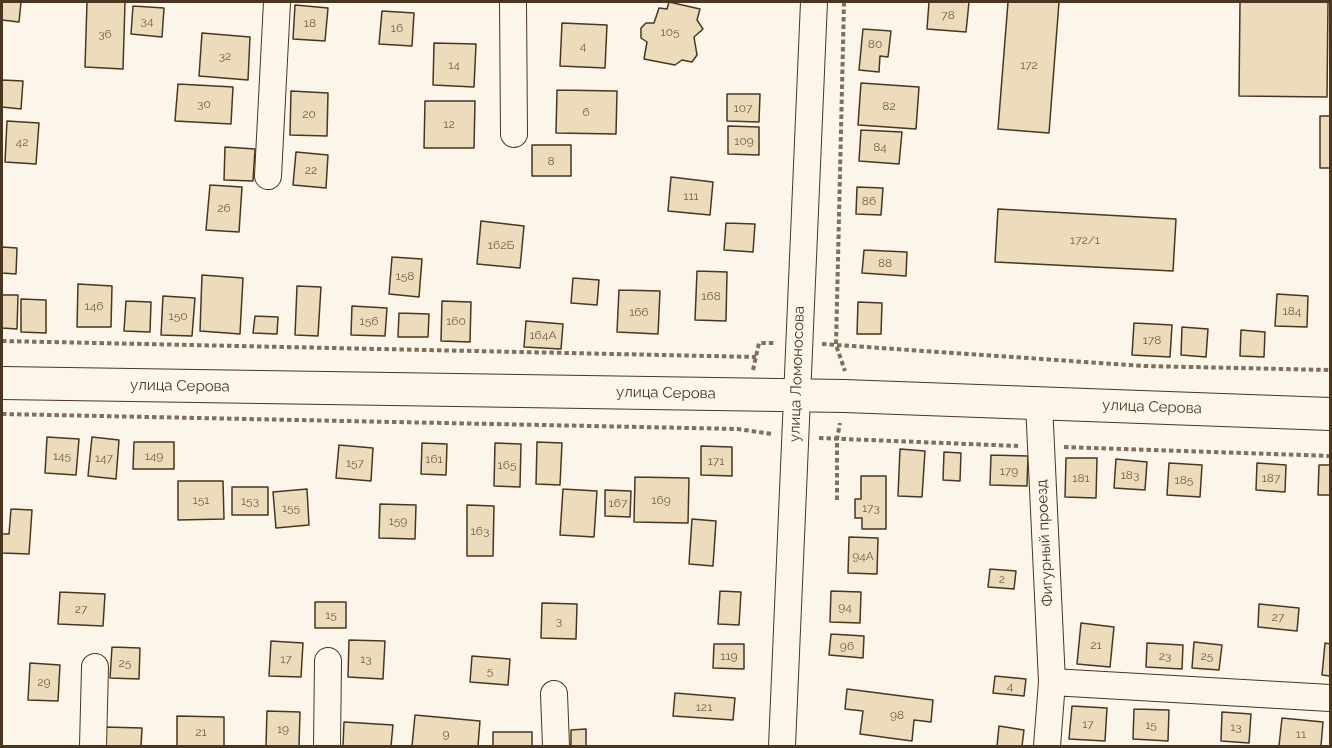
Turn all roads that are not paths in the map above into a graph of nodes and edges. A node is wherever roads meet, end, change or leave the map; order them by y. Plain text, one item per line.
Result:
1 (277, 2) edge
2 (513, 2) edge
3 (814, 2) edge
4 (514, 134) dead end
5 (268, 176) dead end
6 (2, 383) edge
7 (796, 395) junction
8 (1039, 403) junction
9 (1330, 414) edge
10 (328, 661) dead end
11 (95, 667) dead end
12 (1052, 682) junction
13 (554, 694) dead end
14 (1330, 698) edge
15 (93, 747) edge
16 (327, 747) edge
17 (556, 747) edge
18 (782, 747) edge
19 (1047, 747) edge

1 - 5 street
2 - 4 street
3 - 7 street, улица Ломоносова
6 - 7 main road, улица Серова
7 - 8 main road, улица Серова
7 - 18 street, улица Ломоносова
8 - 9 main road, улица Серова
8 - 12 street, Фигурный проезд
10 - 16 street
11 - 15 street
12 - 14 street
12 - 19 street, Фигурный проезд
13 - 17 street

